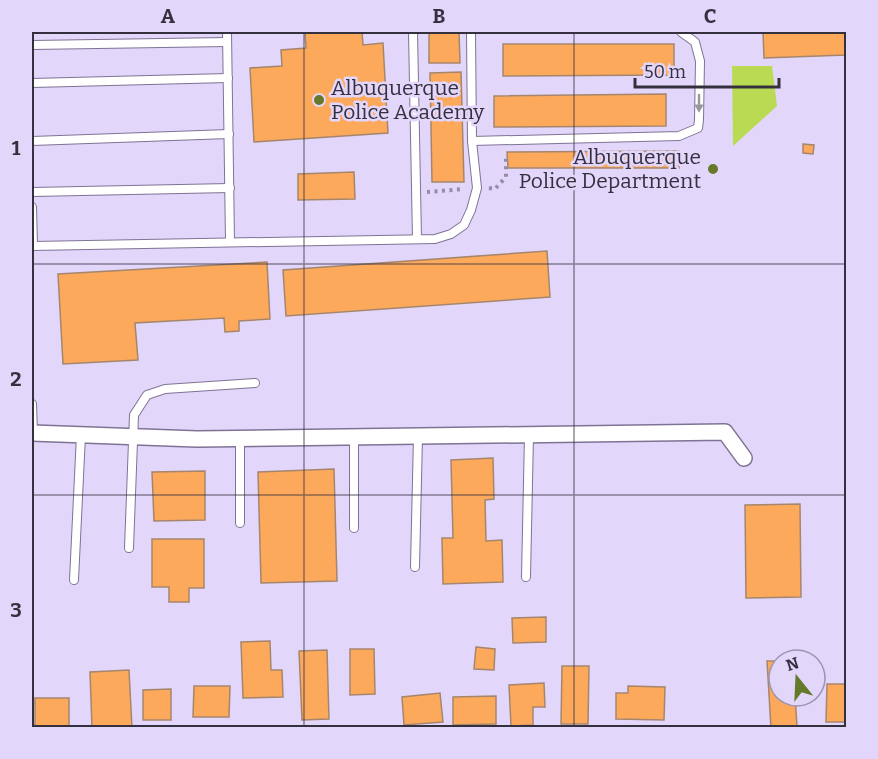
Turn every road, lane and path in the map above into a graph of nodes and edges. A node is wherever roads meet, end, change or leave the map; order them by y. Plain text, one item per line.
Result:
1 (227, 32) edge
2 (412, 32) edge
3 (471, 32) edge
4 (681, 32) edge
5 (227, 42) junction
6 (32, 45) edge
7 (228, 78) junction
8 (32, 83) edge
9 (229, 134) junction
10 (32, 141) edge
11 (472, 141) junction
12 (506, 159) dead end
13 (485, 187) dead end
14 (230, 188) junction
15 (464, 189) dead end
16 (32, 192) edge
17 (426, 192) dead end
18 (32, 207) edge
19 (417, 239) junction
20 (230, 243) junction
21 (32, 246) edge
22 (255, 383) dead end
23 (32, 404) edge
24 (32, 433) edge
25 (81, 435) junction
26 (529, 435) junction
27 (418, 436) junction
28 (134, 437) junction
29 (354, 437) junction
30 (240, 439) junction
31 (744, 458) dead end
32 (240, 523) dead end
33 (354, 528) dead end
34 (129, 548) dead end
35 (415, 567) dead end
36 (526, 577) dead end
37 (74, 580) dead end

1 - 5 lane
2 - 19 lane
3 - 11 lane
4 -> 11 lane
5 - 6 lane
5 - 7 lane
7 - 8 lane
7 - 9 lane
9 - 10 lane
9 - 14 lane
11 - 19 lane
12 - 13 path
14 - 16 lane
14 - 20 lane
15 - 17 path
18 - 21 lane
19 - 20 lane
20 - 21 lane
22 - 28 lane
23 - 24 lane
24 - 25 street
25 - 28 street
25 - 37 lane
26 - 27 street
26 - 31 street
26 - 36 lane
27 - 29 street
27 - 35 lane
28 - 30 street
28 - 34 lane
29 - 30 street
29 - 33 lane
30 - 32 lane

